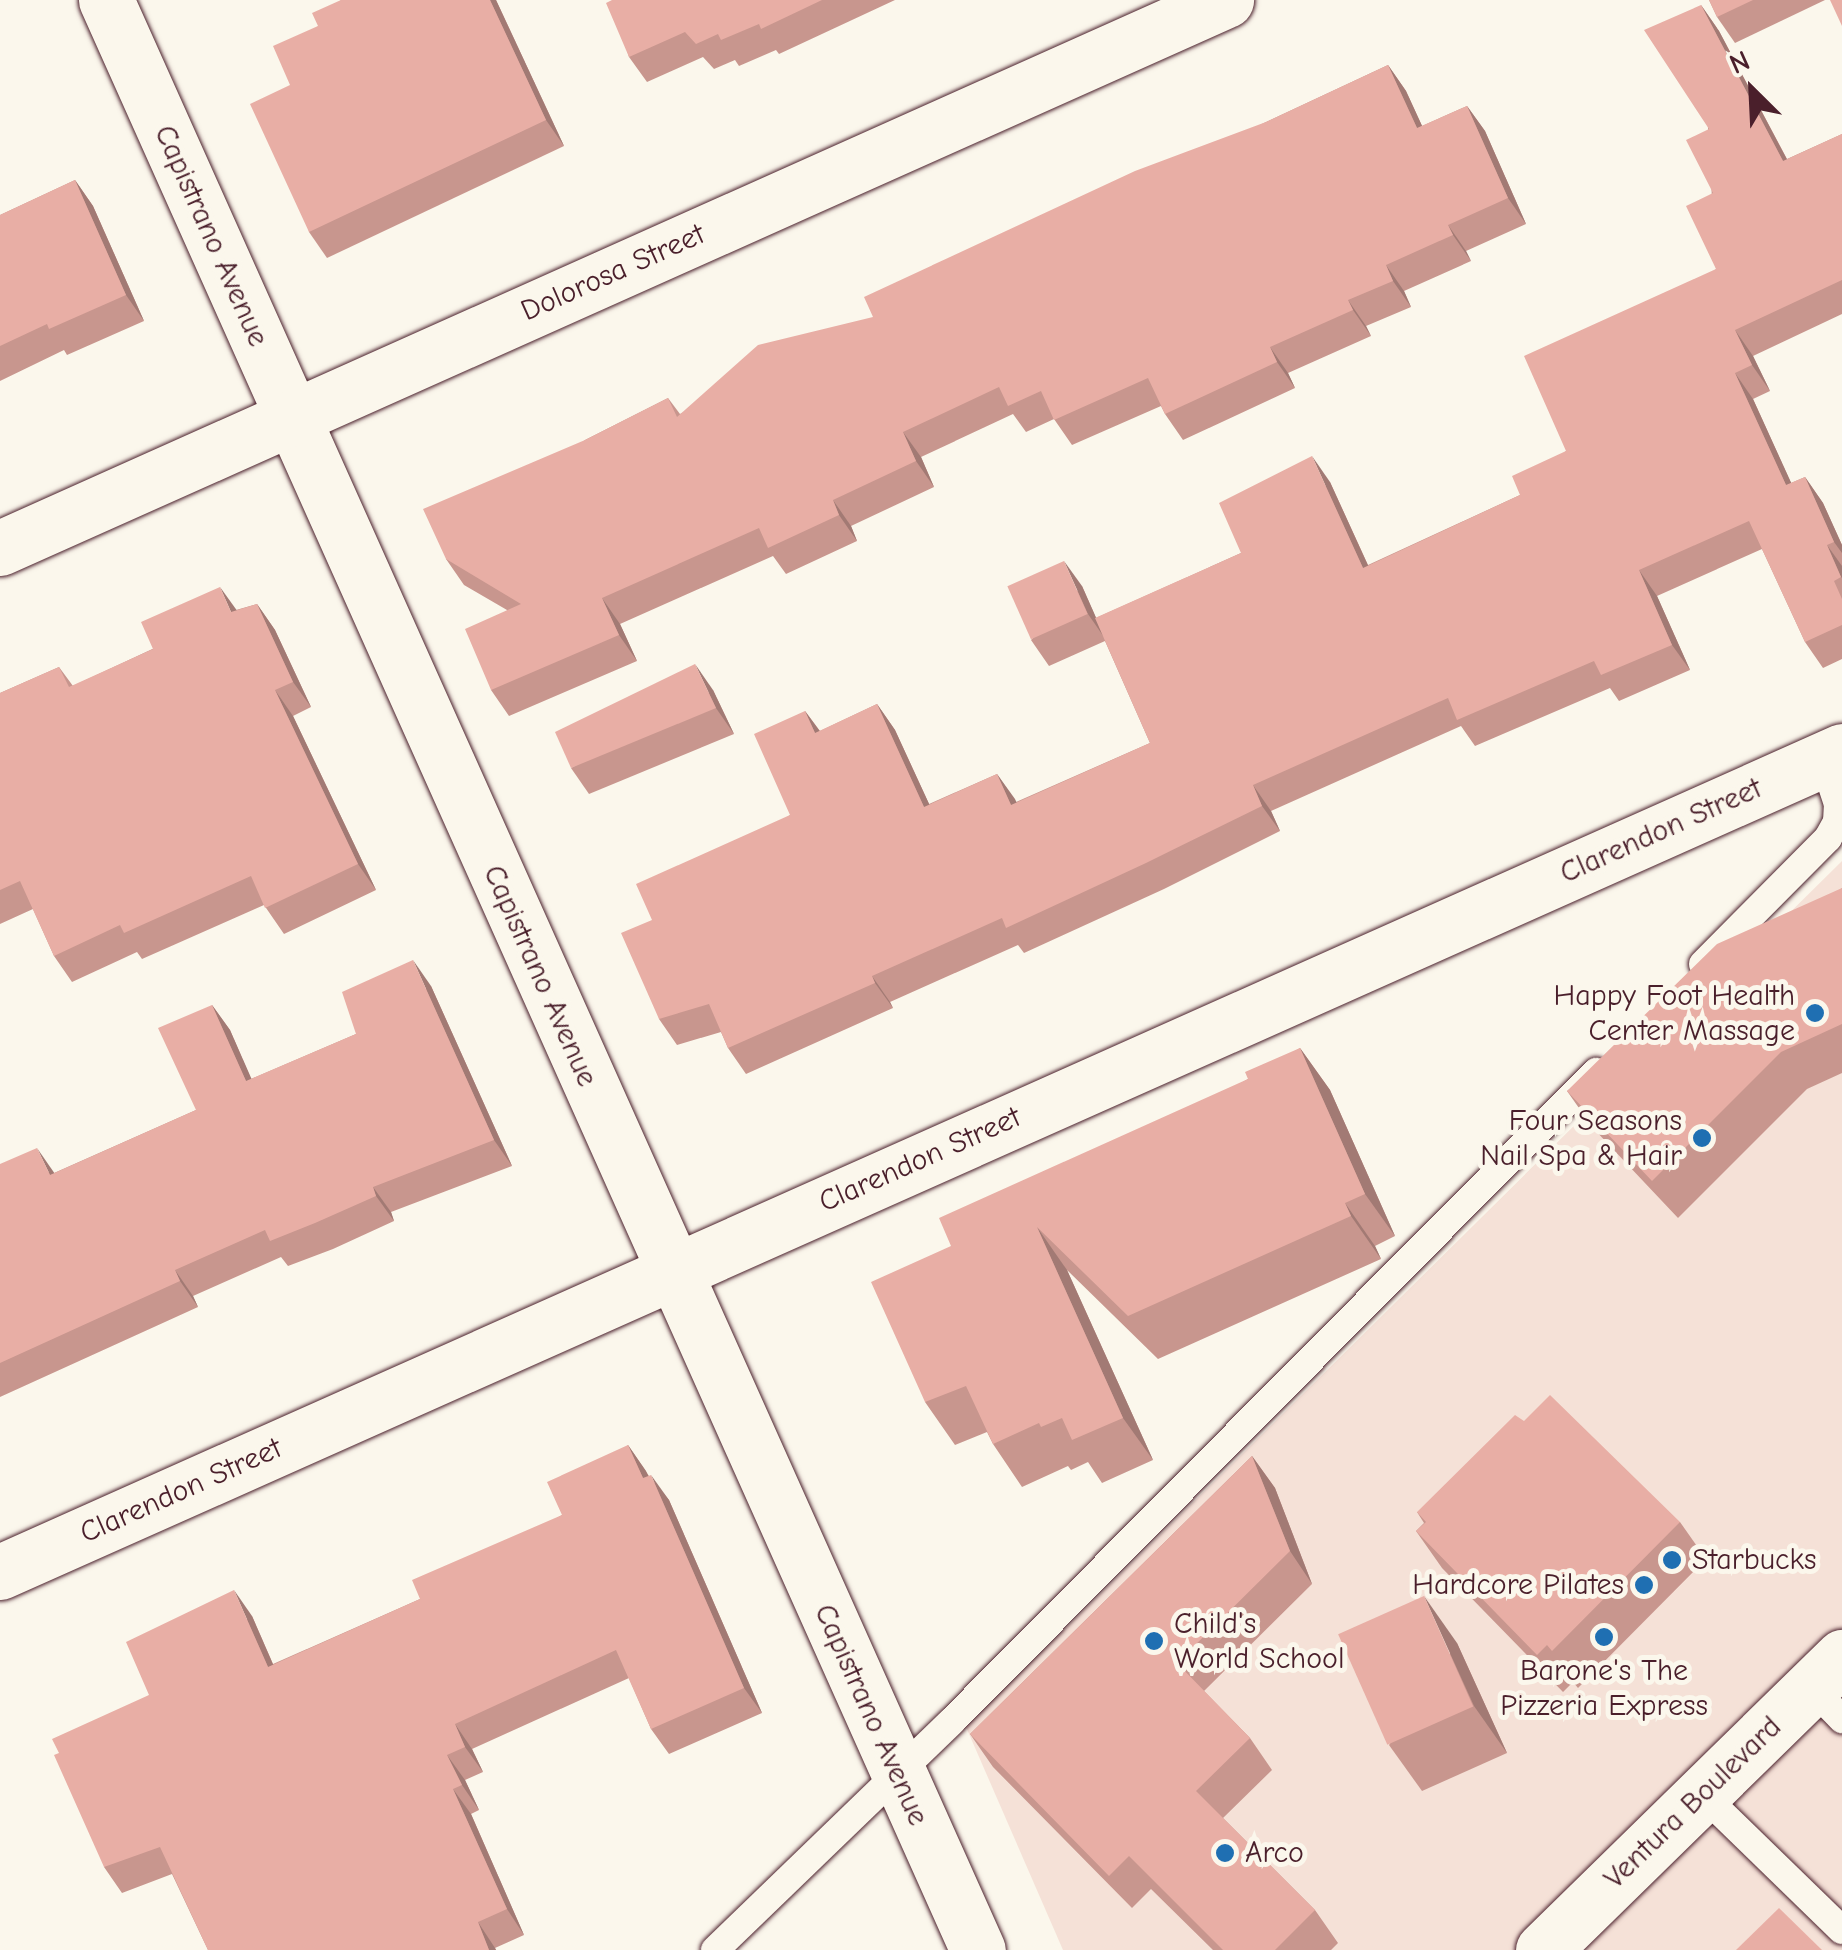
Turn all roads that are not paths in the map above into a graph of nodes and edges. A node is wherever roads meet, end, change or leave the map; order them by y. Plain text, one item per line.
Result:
1 (106, 0) edge
2 (1226, 0) edge
3 (292, 417) junction
4 (0, 548) edge
5 (1832, 755) edge
6 (1678, 990) edge
7 (1609, 1059) edge
8 (672, 1270) junction
9 (0, 1572) edge
10 (1832, 1688) edge
11 (896, 1774) junction
12 (1702, 1794) junction
13 (1842, 1930) edge
14 (715, 1950) edge
15 (978, 1950) edge
16 (1543, 1950) edge

1 - 3 street, Capistrano Avenue
2 - 3 street, Dolorosa Street
3 - 4 street, Dolorosa Street
3 - 8 street, Capistrano Avenue
5 - 6 lane
5 - 8 street, Clarendon Street
7 - 11 lane
8 - 9 street, Clarendon Street
8 - 11 street, Capistrano Avenue
10 - 12 street, Ventura Boulevard
11 - 14 lane
11 - 15 street, Capistrano Avenue
12 - 13 lane
12 - 16 street, Ventura Boulevard

